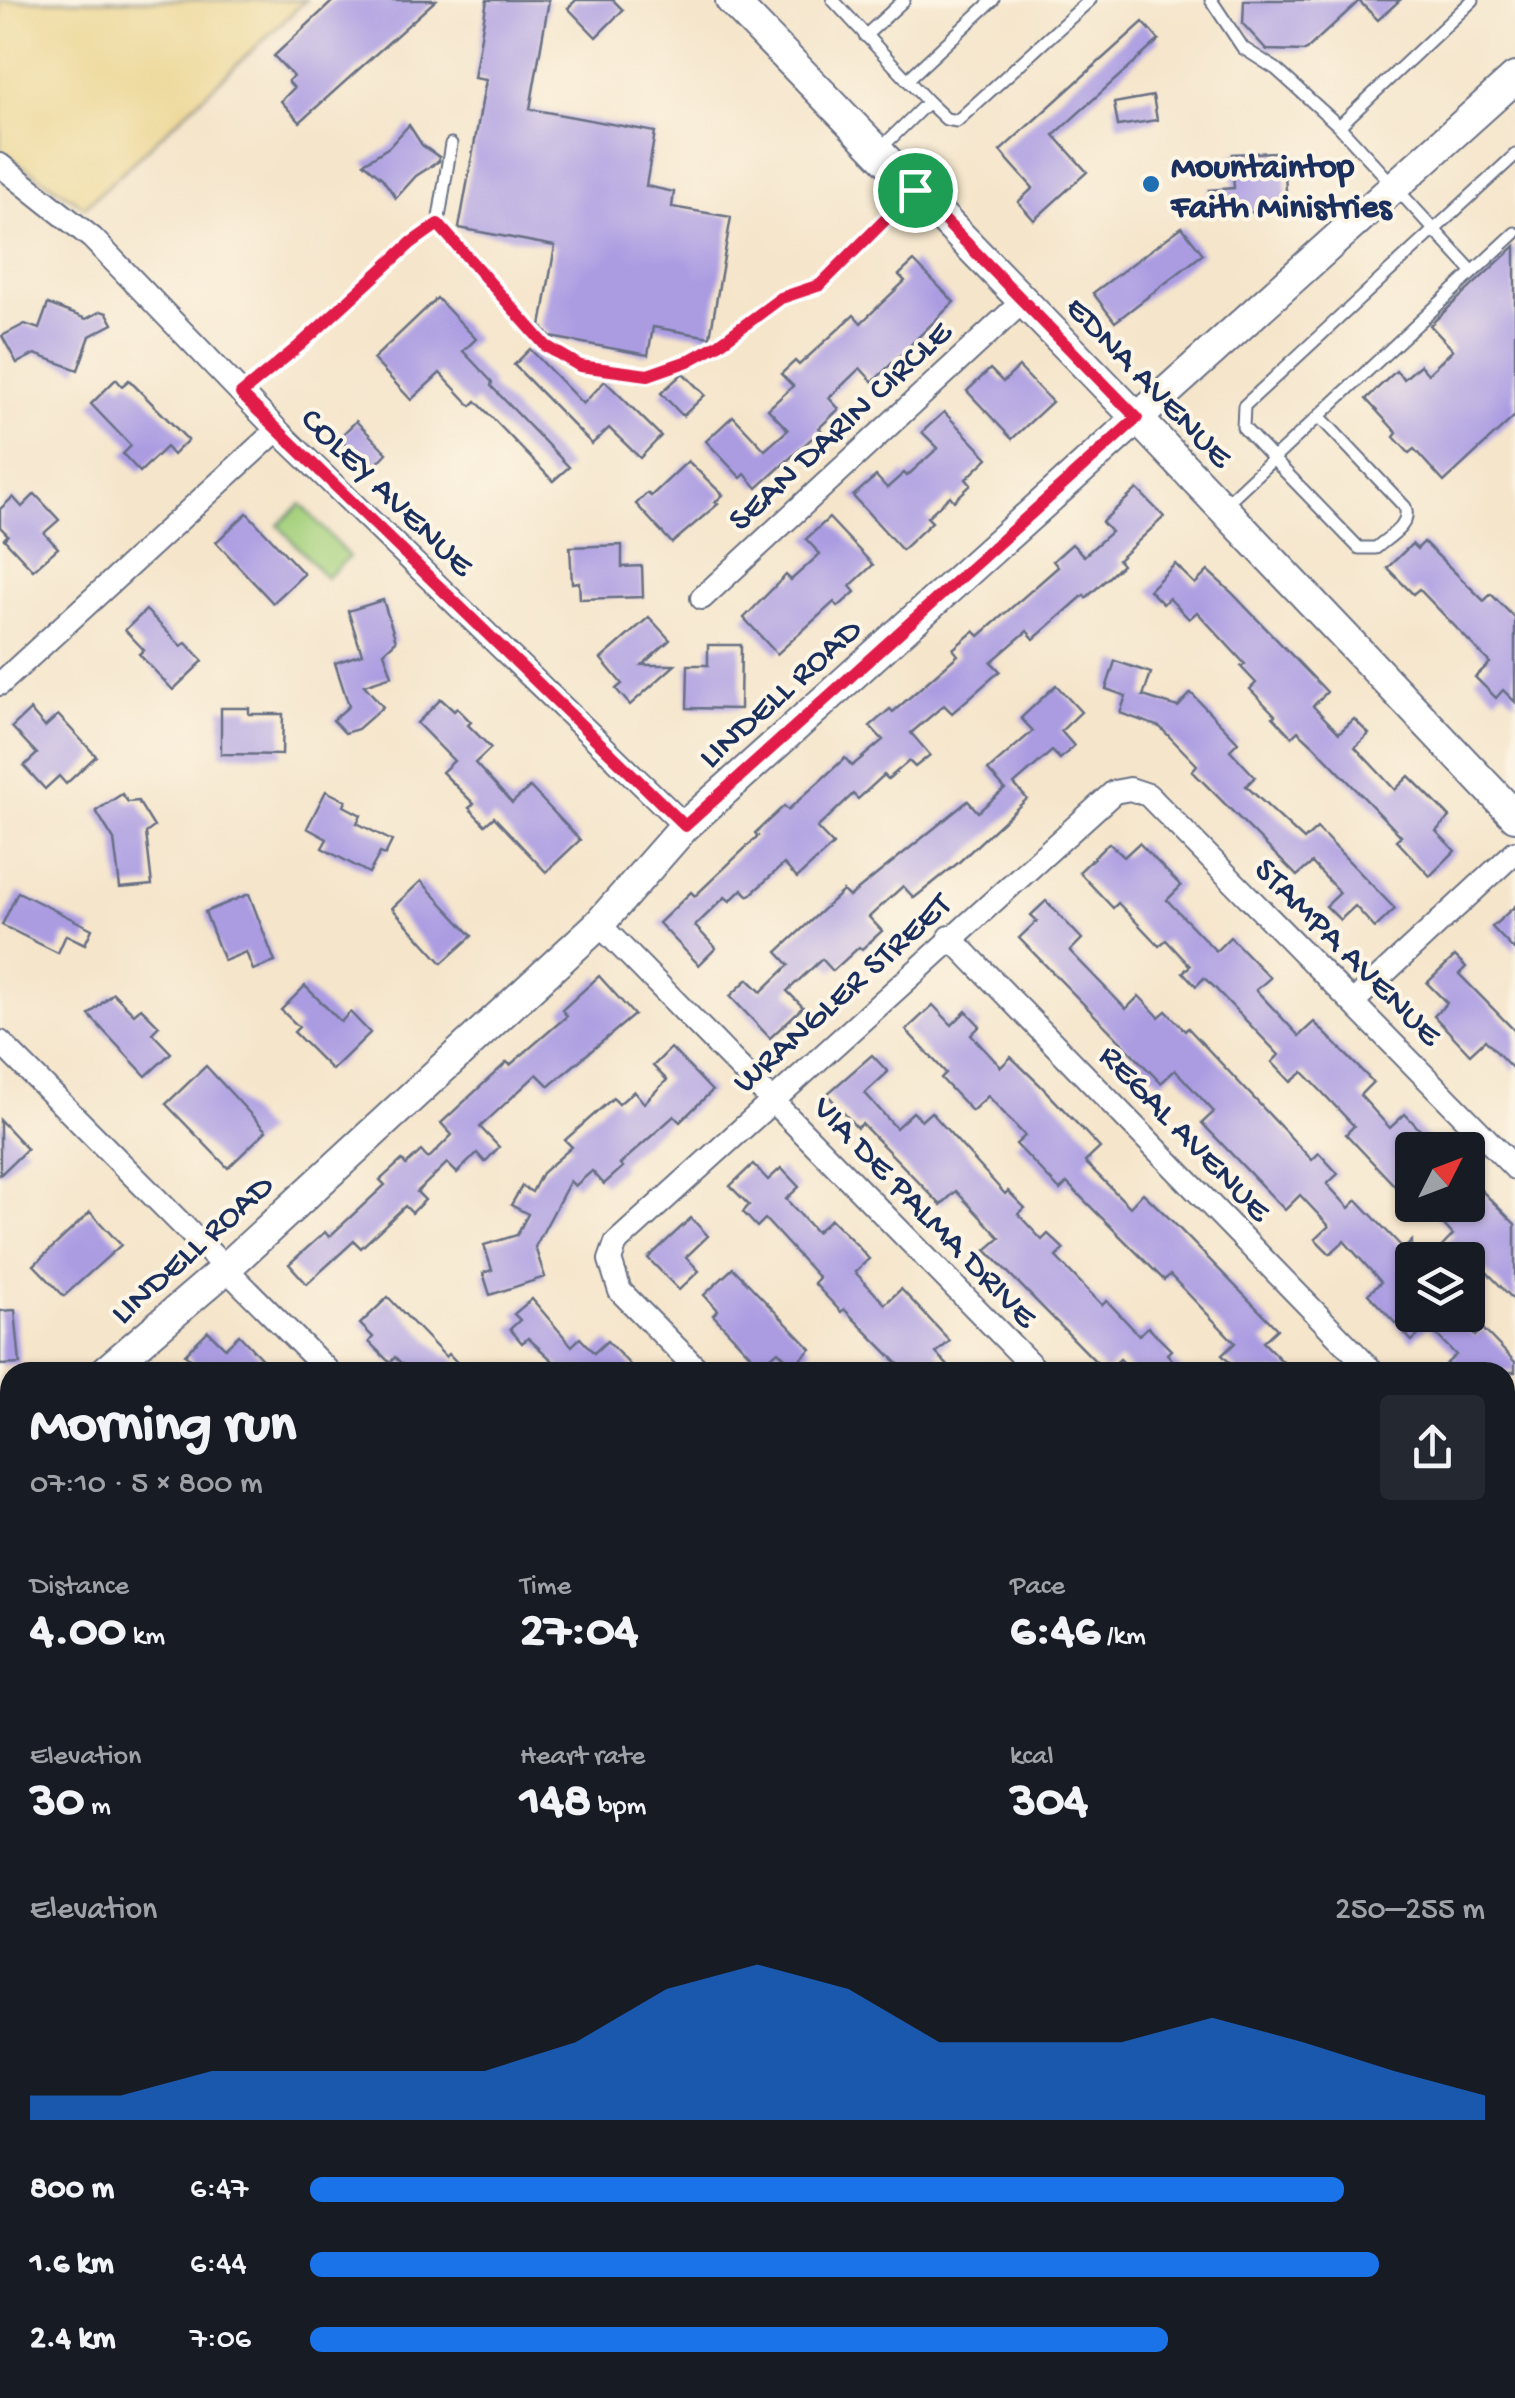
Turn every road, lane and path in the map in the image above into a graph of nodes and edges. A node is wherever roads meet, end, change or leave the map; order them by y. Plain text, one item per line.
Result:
1 (731, 0) edge
2 (833, 0) edge
3 (904, 0) edge
4 (993, 0) edge
5 (1090, 0) edge
6 (1211, 0) edge
7 (1473, 0) edge
8 (865, 36) junction
9 (1515, 78) edge
10 (907, 80) junction
11 (928, 102) junction
12 (1339, 126) junction
13 (451, 144) dead end
14 (878, 152) junction
15 (1515, 154) edge
16 (0, 165) edge
17 (1396, 185) junction
18 (915, 190) junction
19 (438, 224) junction
20 (1435, 228) junction
21 (1515, 233) edge
22 (1474, 272) junction
23 (1022, 302) junction
24 (241, 394) junction
25 (1318, 416) junction
26 (1137, 418) junction
27 (276, 430) junction
28 (1273, 459) junction
29 (1222, 507) junction
30 (702, 598) dead end
31 (0, 684) edge
32 (1130, 789) joint
33 (1515, 816) edge
34 (685, 826) junction
35 (1515, 852) edge
36 (599, 924) junction
37 (950, 937) junction
38 (1353, 1002) junction
39 (0, 1042) edge
40 (771, 1100) junction
41 (1515, 1168) edge
42 (225, 1269) junction
43 (117, 1362) edge
44 (319, 1362) edge
45 (690, 1362) edge
46 (1028, 1362) edge
47 (1363, 1362) edge

1 - 14 street, EDNA AVENUE
2 - 8 lane
3 - 8 lane
4 - 10 lane
5 - 11 lane
6 - 12 lane
7 - 12 lane
8 - 10 lane
9 - 17 street, LINDELL ROAD
10 - 11 lane
11 - 14 lane
12 - 17 lane
13 - 19 lane
14 - 18 street, EDNA AVENUE
15 - 20 lane
16 - 24 street, COLEY AVENUE
17 - 20 lane
17 - 26 street, LINDELL ROAD
18 - 19 lane
18 - 23 street, EDNA AVENUE
19 - 24 lane
20 - 22 lane
20 - 28 lane
21 - 22 lane
22 - 25 lane
23 - 26 street, EDNA AVENUE
23 - 30 street, SEAN DARIN CIRCLE
24 - 27 street, COLEY AVENUE
25 - 28 lane
25 - 28 lane
26 - 29 street, EDNA AVENUE
26 - 34 street, LINDELL ROAD
27 - 31 street
27 - 34 street, COLEY AVENUE
28 - 29 lane
29 - 33 street, EDNA AVENUE
32 - 37 street, WRANGLER STREET
32 - 38 street, STAMPA AVENUE
34 - 36 street, LINDELL ROAD
35 - 38 street
36 - 40 street, VIA DE PALMA DRIVE
36 - 42 street, LINDELL ROAD
37 - 40 street, WRANGLER STREET
37 - 47 street, REGAL AVENUE
38 - 41 street, STAMPA AVENUE
39 - 42 street
40 - 45 street, WRANGLER STREET
40 - 46 street, VIA DE PALMA DRIVE
42 - 43 street, LINDELL ROAD
42 - 44 street

